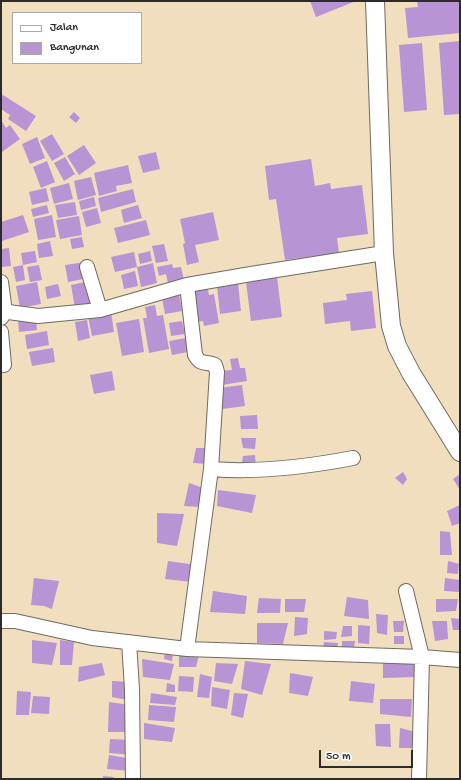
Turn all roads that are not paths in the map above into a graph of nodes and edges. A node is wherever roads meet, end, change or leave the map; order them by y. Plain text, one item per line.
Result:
1 (375, 1) edge
2 (384, 253) junction
3 (87, 267) dead end
4 (1, 282) edge
5 (187, 285) junction
6 (100, 310) junction
7 (2, 314) edge
8 (1, 332) edge
9 (4, 365) dead end
10 (460, 452) edge
11 (353, 458) dead end
12 (211, 469) junction
13 (406, 591) dead end
14 (1, 621) edge
15 (129, 642) junction
16 (187, 649) junction
17 (422, 657) junction
18 (460, 660) edge
19 (133, 779) edge
20 (419, 779) edge

1 - 2 main road
2 - 5 street
2 - 10 main road
3 - 6 street
4 - 7 street
5 - 6 street
5 - 12 street
6 - 7 street
8 - 9 street
11 - 12 street
12 - 16 street
13 - 17 street
14 - 15 street
15 - 16 street
15 - 19 street
16 - 17 street
17 - 18 street
17 - 20 street

